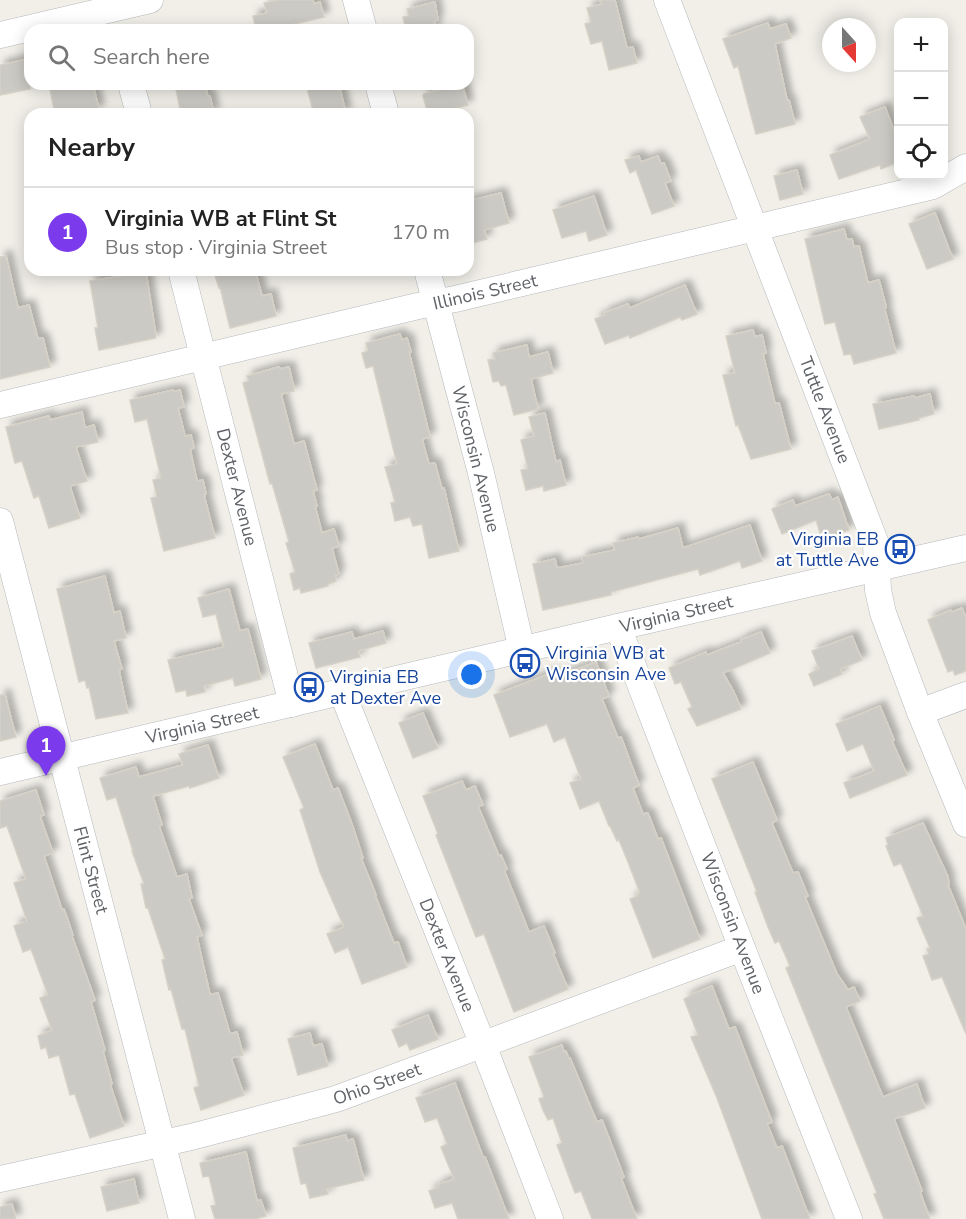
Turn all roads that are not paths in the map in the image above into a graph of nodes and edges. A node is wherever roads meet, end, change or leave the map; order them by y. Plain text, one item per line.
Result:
1 (150, 0) edge
2 (356, 0) edge
3 (667, 0) edge
4 (112, 13) edge
5 (56, 24) edge
6 (362, 24) edge
7 (24, 30) edge
8 (0, 35) edge
9 (133, 90) edge
10 (380, 90) edge
11 (137, 108) edge
12 (384, 108) edge
13 (966, 167) edge
14 (756, 229) junction
15 (183, 276) edge
16 (429, 276) edge
17 (436, 304) junction
18 (204, 357) junction
19 (0, 405) edge
20 (0, 521) edge
21 (966, 548) edge
22 (877, 569) junction
23 (618, 627) junction
24 (522, 650) junction
25 (342, 692) junction
26 (966, 695) edge
27 (292, 704) junction
28 (920, 712) junction
29 (62, 758) junction
30 (0, 772) edge
31 (966, 824) edge
32 (742, 948) junction
33 (483, 1045) junction
34 (162, 1143) junction
35 (0, 1179) edge
36 (182, 1219) edge
37 (550, 1219) edge
38 (849, 1219) edge

1 - 4 street
2 - 6 street
3 - 14 street, Tuttle Avenue
4 - 5 street
7 - 8 street
9 - 11 street
10 - 12 street
13 - 14 street, Illinois Street
14 - 17 street, Illinois Street
14 - 22 street, Tuttle Avenue
15 - 18 street, Dexter Avenue
16 - 17 street, Wisconsin Avenue
17 - 18 street, Illinois Street
17 - 24 street, Wisconsin Avenue
18 - 19 street, Illinois Street
18 - 27 street, Dexter Avenue
20 - 29 street, Flint Street
21 - 22 street, Virginia Street
22 - 23 street, Virginia Street
22 - 28 street, Tuttle Avenue
23 - 24 street, Virginia Street
23 - 32 street, Wisconsin Avenue
24 - 25 street, Virginia Street
25 - 27 street, Virginia Street
25 - 33 street, Dexter Avenue
26 - 28 street
27 - 29 street, Virginia Street
28 - 31 street, Tuttle Avenue
29 - 30 street, Virginia Street
29 - 34 street, Flint Street
32 - 33 street, Ohio Street
32 - 38 street, Wisconsin Avenue
33 - 34 street, Ohio Street
33 - 37 street, Dexter Avenue
34 - 35 street, Ohio Street
34 - 36 street, Flint Street

